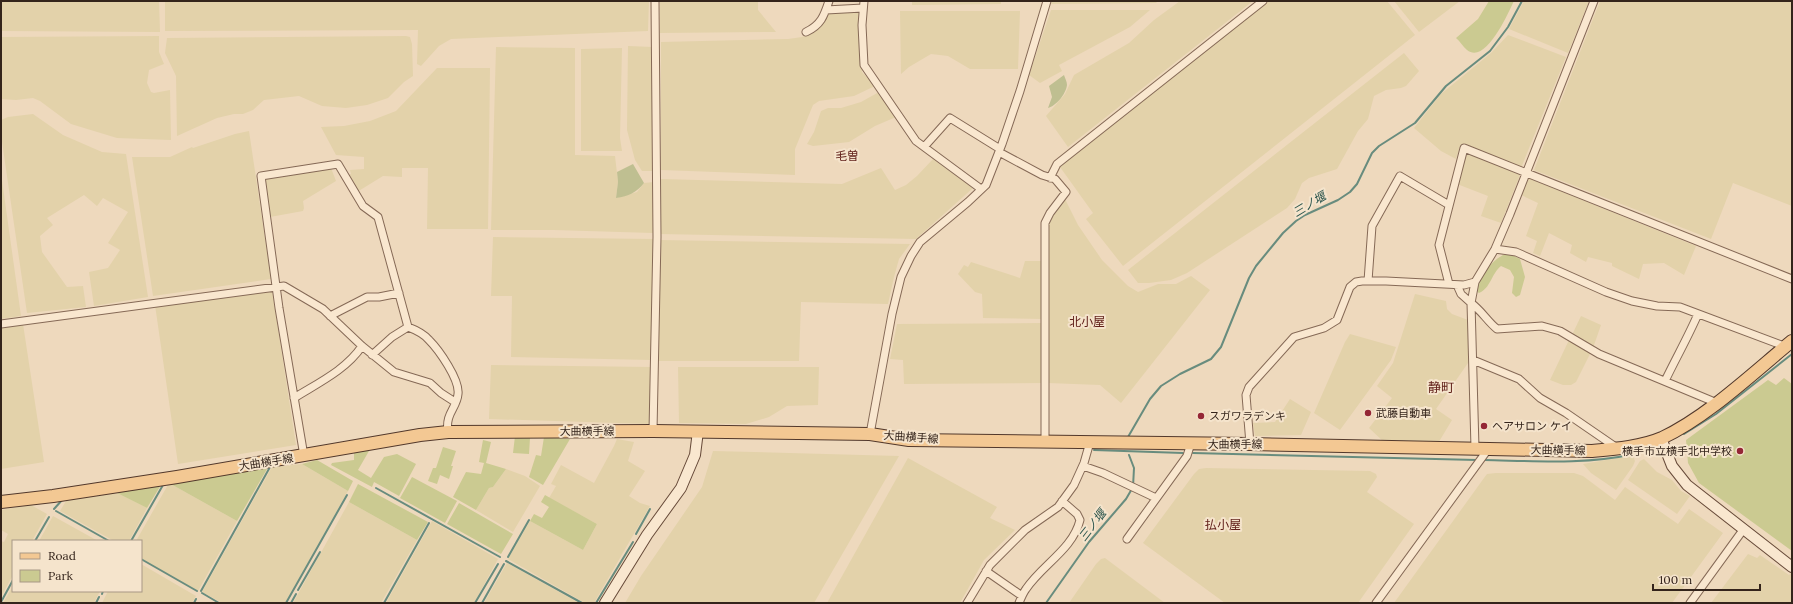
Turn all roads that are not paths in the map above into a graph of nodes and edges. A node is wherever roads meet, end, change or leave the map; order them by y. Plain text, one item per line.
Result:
1 (655, 1) edge
2 (829, 1) edge
3 (1047, 1) edge
4 (1263, 1) edge
5 (1594, 1) edge
6 (864, 5) edge
7 (826, 10) junction
8 (806, 32) dead end
9 (924, 147) junction
10 (999, 150) junction
11 (1526, 174) junction
12 (1050, 178) junction
13 (981, 189) junction
14 (1449, 206) junction
15 (1495, 249) junction
16 (1792, 279) edge
17 (1368, 281) junction
18 (1475, 282) junction
19 (1449, 284) junction
20 (1457, 285) junction
21 (277, 287) junction
22 (399, 293) junction
23 (1471, 303) junction
24 (1698, 314) junction
25 (330, 316) junction
26 (1, 324) edge
27 (408, 326) junction
28 (1788, 343) edge
29 (362, 346) junction
30 (372, 355) junction
31 (1473, 360) junction
32 (1665, 381) junction
33 (294, 398) junction
34 (455, 402) junction
35 (1717, 403) junction
36 (653, 431) junction
37 (698, 431) junction
38 (448, 432) junction
39 (870, 434) junction
40 (1661, 438) junction
41 (1045, 440) junction
42 (1090, 442) junction
43 (1191, 443) junction
44 (1250, 444) junction
45 (1475, 448) junction
46 (1489, 448) junction
47 (1617, 448) junction
48 (304, 456) junction
49 (1083, 466) junction
50 (1156, 498) junction
51 (1062, 501) junction
52 (1, 502) edge
53 (1743, 530) junction
54 (1127, 539) dead end
55 (1792, 567) edge
56 (986, 571) junction
57 (1022, 596) junction
58 (605, 603) edge
59 (967, 603) edge
60 (1019, 603) edge
61 (1376, 603) edge
62 (1690, 603) edge

1 - 36 street
2 - 7 street
3 - 10 street
4 - 12 street
5 - 11 street
6 - 7 street
6 - 9 street
7 - 8 street
9 - 10 street
9 - 13 street
10 - 12 street
10 - 13 street
11 - 14 street
11 - 15 street
11 - 16 street
12 - 41 street
13 - 39 street
14 - 17 street
14 - 19 street
15 - 18 street
15 - 24 street
17 - 19 street
17 - 44 street
18 - 20 street
18 - 23 street
19 - 20 street
20 - 23 street
21 - 22 street
21 - 25 street
21 - 26 street
21 - 33 street
22 - 25 street
22 - 27 street
23 - 31 street
23 - 32 street
24 - 28 street
24 - 32 street
25 - 29 street
27 - 30 street
27 - 34 street
28 - 35 main road, 大曲横手線
29 - 30 street
29 - 33 street
30 - 34 street
31 - 45 street
31 - 47 street
32 - 35 street
33 - 48 street
34 - 38 street
35 - 40 main road, 大曲横手線
36 - 37 main road, 大曲横手線
36 - 38 main road, 大曲横手線
37 - 39 main road, 大曲横手線
37 - 58 street
38 - 48 main road, 大曲横手線
39 - 41 main road, 大曲横手線
40 - 47 main road, 大曲横手線
40 - 53 street
41 - 42 main road, 大曲横手線
42 - 43 main road, 大曲横手線
42 - 49 street
43 - 44 main road, 大曲横手線
43 - 50 street
44 - 45 main road, 大曲横手線
45 - 46 main road, 大曲横手線
46 - 47 main road, 大曲横手線
46 - 61 street
48 - 52 main road, 大曲横手線
49 - 50 street
49 - 51 street
50 - 54 street
51 - 56 street
51 - 57 street
53 - 55 street
53 - 62 street
56 - 57 street
56 - 59 street
57 - 60 street

